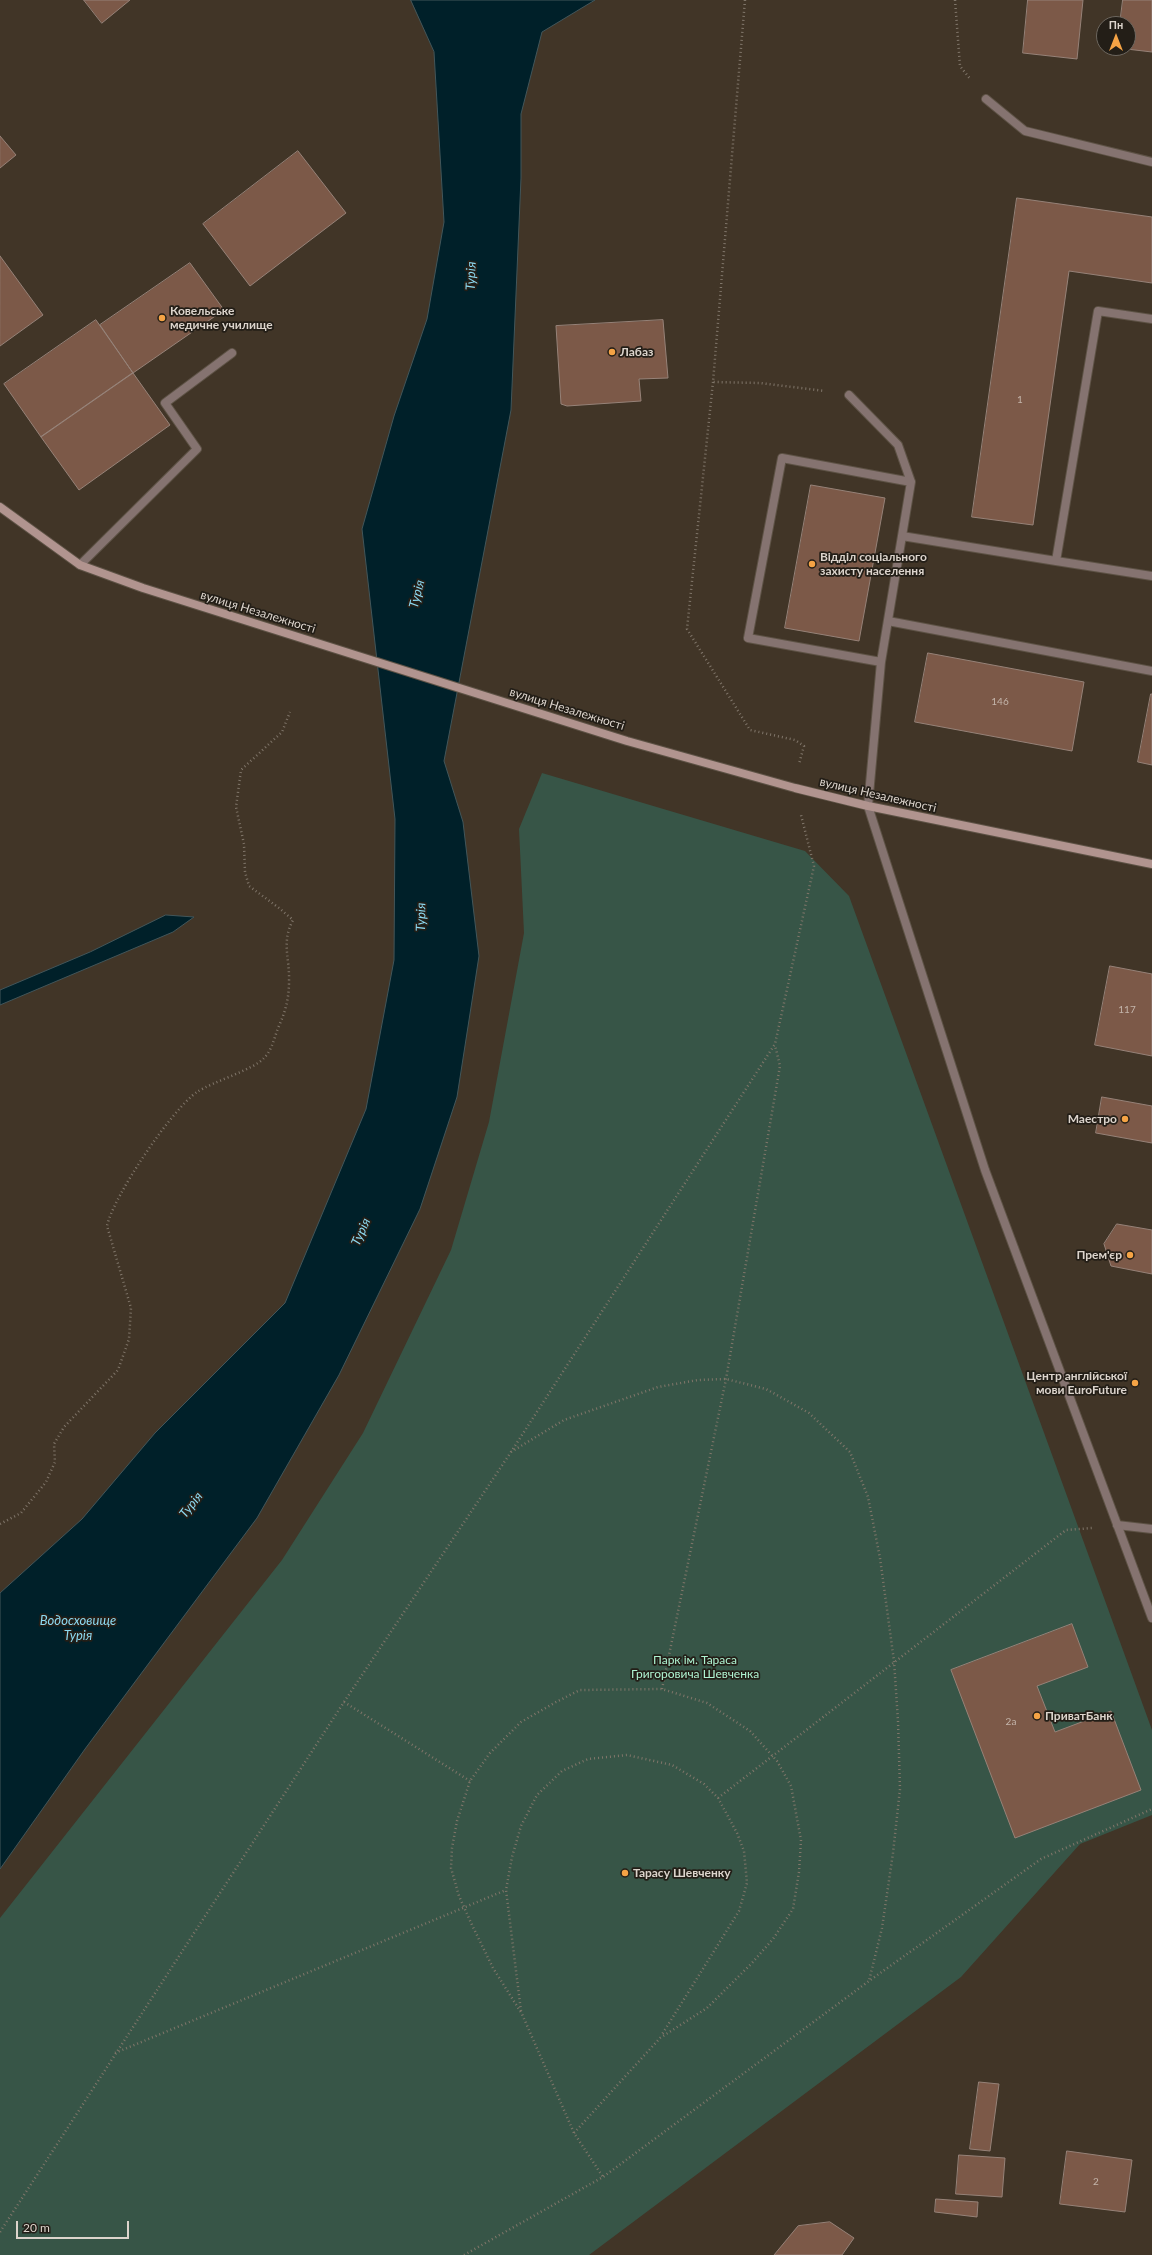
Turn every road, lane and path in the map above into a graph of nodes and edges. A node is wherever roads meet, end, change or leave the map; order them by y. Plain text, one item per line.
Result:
1 (745, 0) edge
2 (955, 0) edge
3 (986, 99) joint
4 (1152, 162) edge
5 (1152, 319) edge
6 (232, 353) dead end
7 (713, 382) junction
8 (849, 394) joint
9 (911, 482) junction
10 (0, 507) edge
11 (902, 536) junction
12 (1056, 561) junction
13 (80, 565) junction
14 (1152, 576) edge
15 (888, 621) junction
16 (881, 662) junction
17 (1152, 671) edge
18 (290, 712) dead end
19 (796, 788) junction
20 (868, 806) junction
21 (1152, 864) edge
22 (775, 1044) junction
23 (726, 1380) junction
24 (511, 1452) junction
25 (0, 1524) edge
26 (1117, 1525) junction
27 (1152, 1529) edge
28 (1152, 1618) edge
29 (894, 1662) junction
30 (662, 1688) junction
31 (344, 1702) junction
32 (771, 1756) junction
33 (470, 1782) junction
34 (718, 1798) junction
35 (1152, 1809) edge
36 (506, 1890) junction
37 (463, 1906) junction
38 (869, 1981) junction
39 (522, 2014) junction
40 (660, 2038) junction
41 (115, 2054) junction
42 (574, 2133) junction
43 (603, 2177) junction
44 (0, 2232) edge
45 (464, 2255) edge

1 - 7 path
2 - 3 path
3 - 4 street
5 - 12 street
6 - 13 street
7 - 8 path
7 - 19 path
8 - 9 street
9 - 11 street
9 - 16 street
10 - 13 main road, вулиця Незалежності
11 - 12 street
11 - 15 street
12 - 14 street
13 - 19 main road, вулиця Незалежності
15 - 16 street
15 - 17 street
16 - 20 street
18 - 25 path
19 - 20 main road, вулиця Незалежності
19 - 22 path
20 - 21 main road, вулиця Незалежності
20 - 26 street
22 - 23 path
22 - 24 path
23 - 24 path
23 - 29 path
23 - 30 path
24 - 31 path
26 - 27 street
26 - 28 street
26 - 29 path
29 - 32 path
29 - 38 path
30 - 32 path
30 - 33 path
31 - 33 path
31 - 41 path
32 - 34 path
32 - 40 path
33 - 37 path
34 - 36 path
34 - 40 path
35 - 38 path
36 - 37 path
36 - 39 path
37 - 39 path
37 - 41 path
38 - 43 path
39 - 42 path
40 - 42 path
41 - 44 path
42 - 43 path
43 - 45 path

